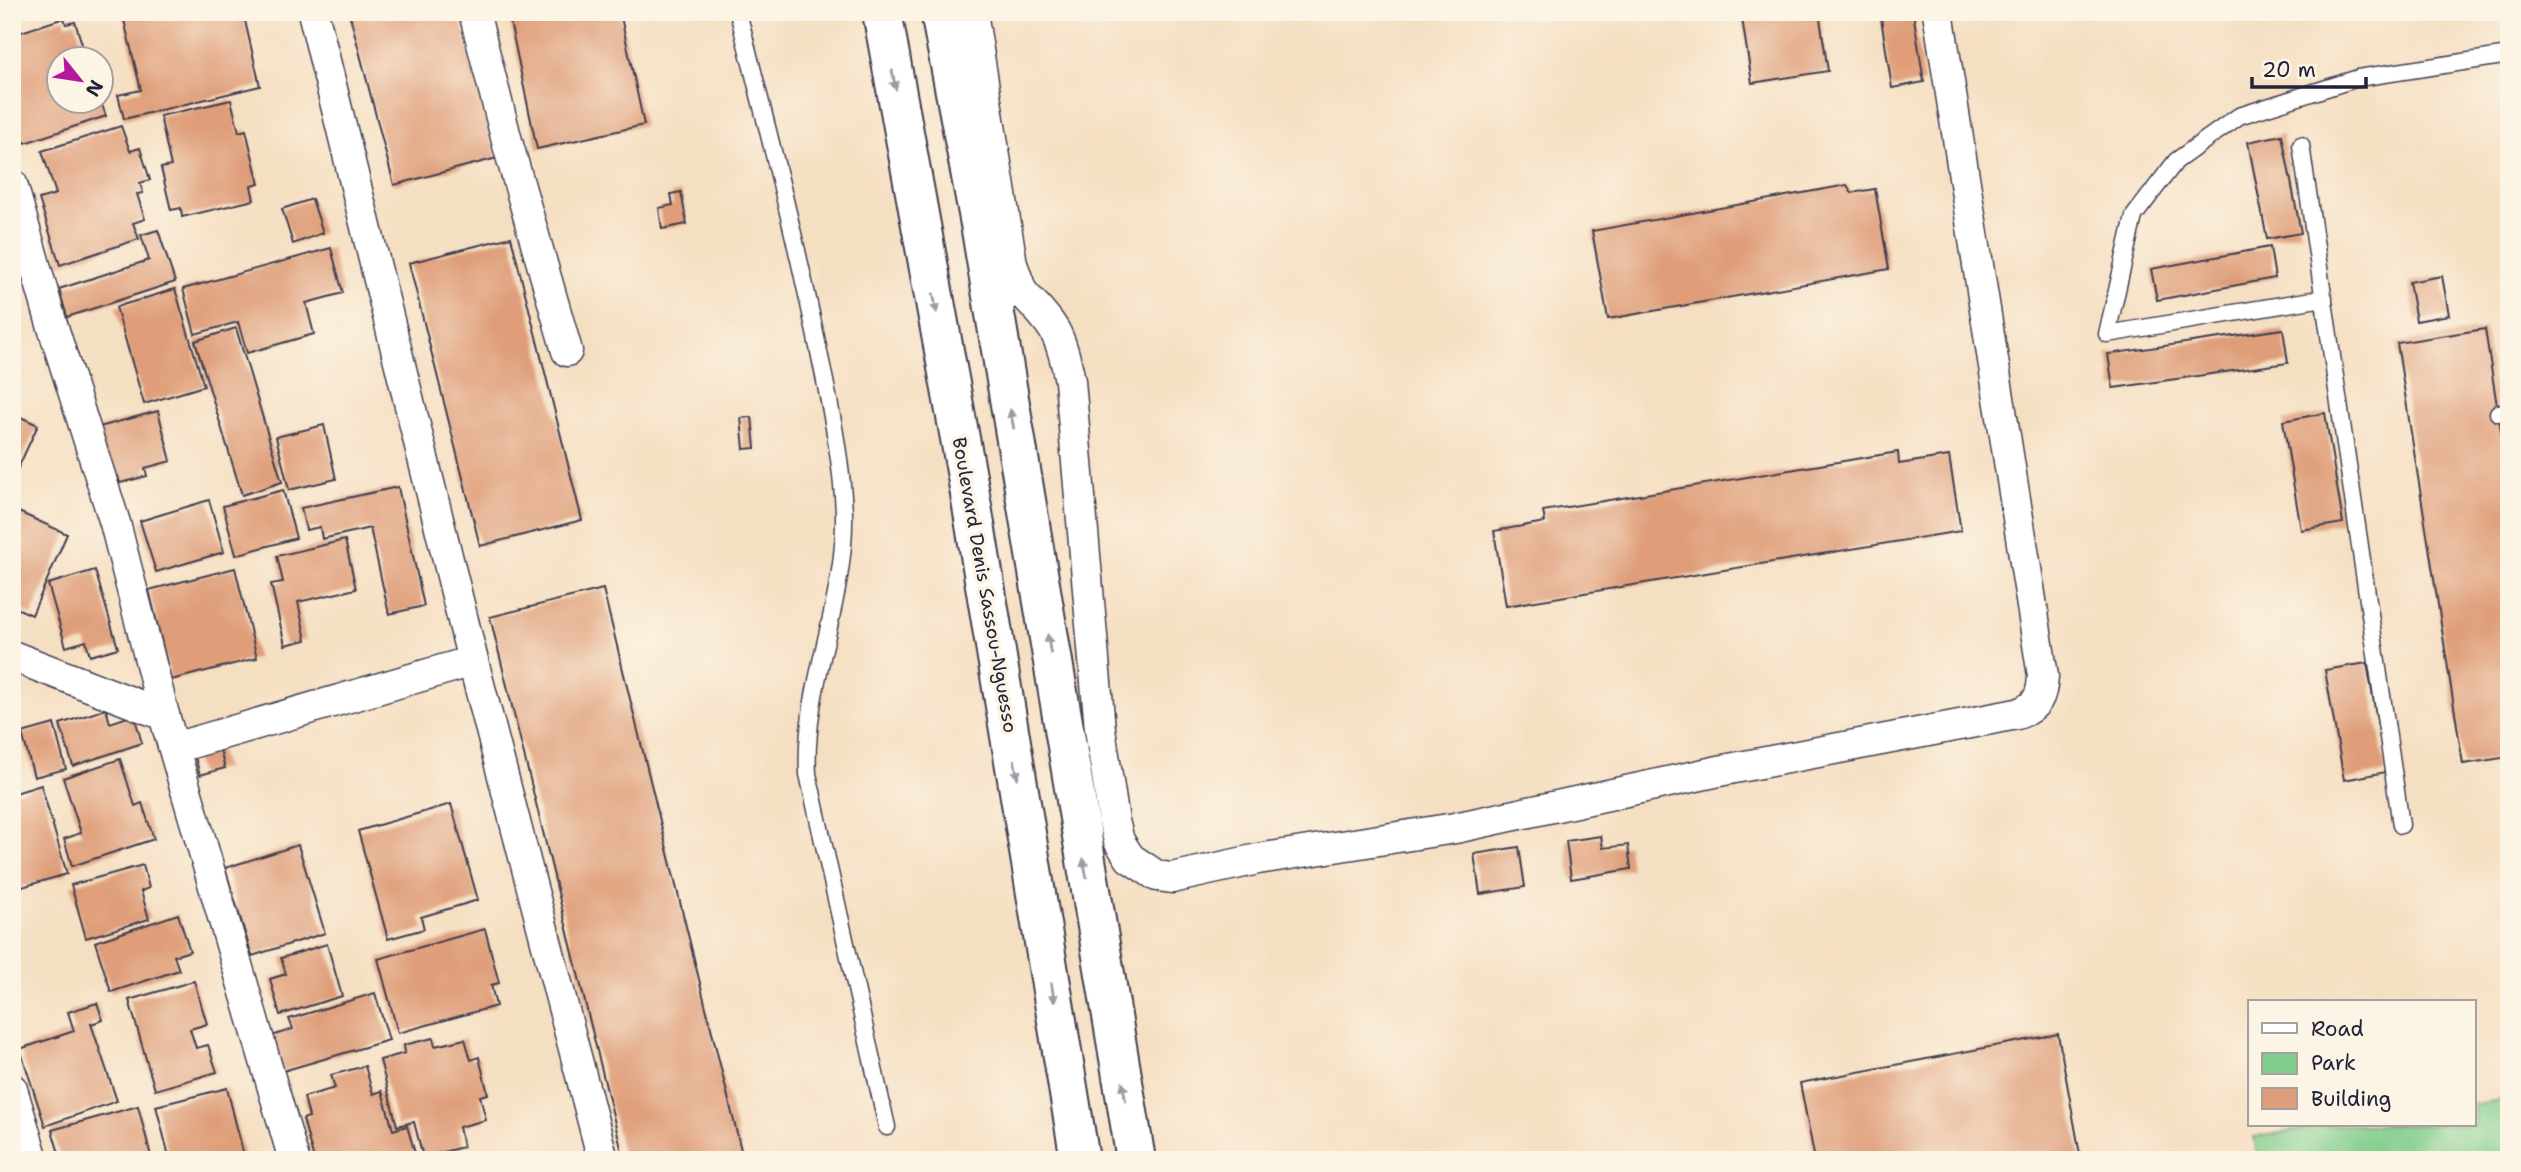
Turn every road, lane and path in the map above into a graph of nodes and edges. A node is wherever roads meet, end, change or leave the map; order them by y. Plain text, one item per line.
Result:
1 (313, 12) edge
2 (474, 12) edge
3 (738, 12) edge
4 (883, 12) edge
5 (940, 12) edge
6 (972, 12) edge
7 (1938, 12) edge
8 (2509, 55) edge
9 (2301, 145) dead end
10 (12, 184) edge
11 (1007, 293) junction
12 (2324, 298) junction
13 (567, 351) dead end
14 (12, 656) edge
15 (473, 661) junction
16 (164, 715) junction
17 (174, 748) junction
18 (2401, 825) dead end
19 (12, 1089) edge
20 (887, 1127) dead end
21 (33, 1160) edge
22 (294, 1160) edge
23 (603, 1160) edge
24 (1080, 1160) edge
25 (1136, 1160) edge

1 - 15 street
2 - 13 street
3 - 20 lane
4 -> 24 main road, Boulevard Denis Sassou-Nguesso
5 - 11 main road
6 - 11 street
7 - 11 street
8 - 12 lane
9 - 12 lane
10 - 16 street
25 -> 11 main road
12 - 18 lane
14 - 16 street
15 - 17 street
15 - 23 street
16 - 17 street
17 - 22 street
19 - 21 street

